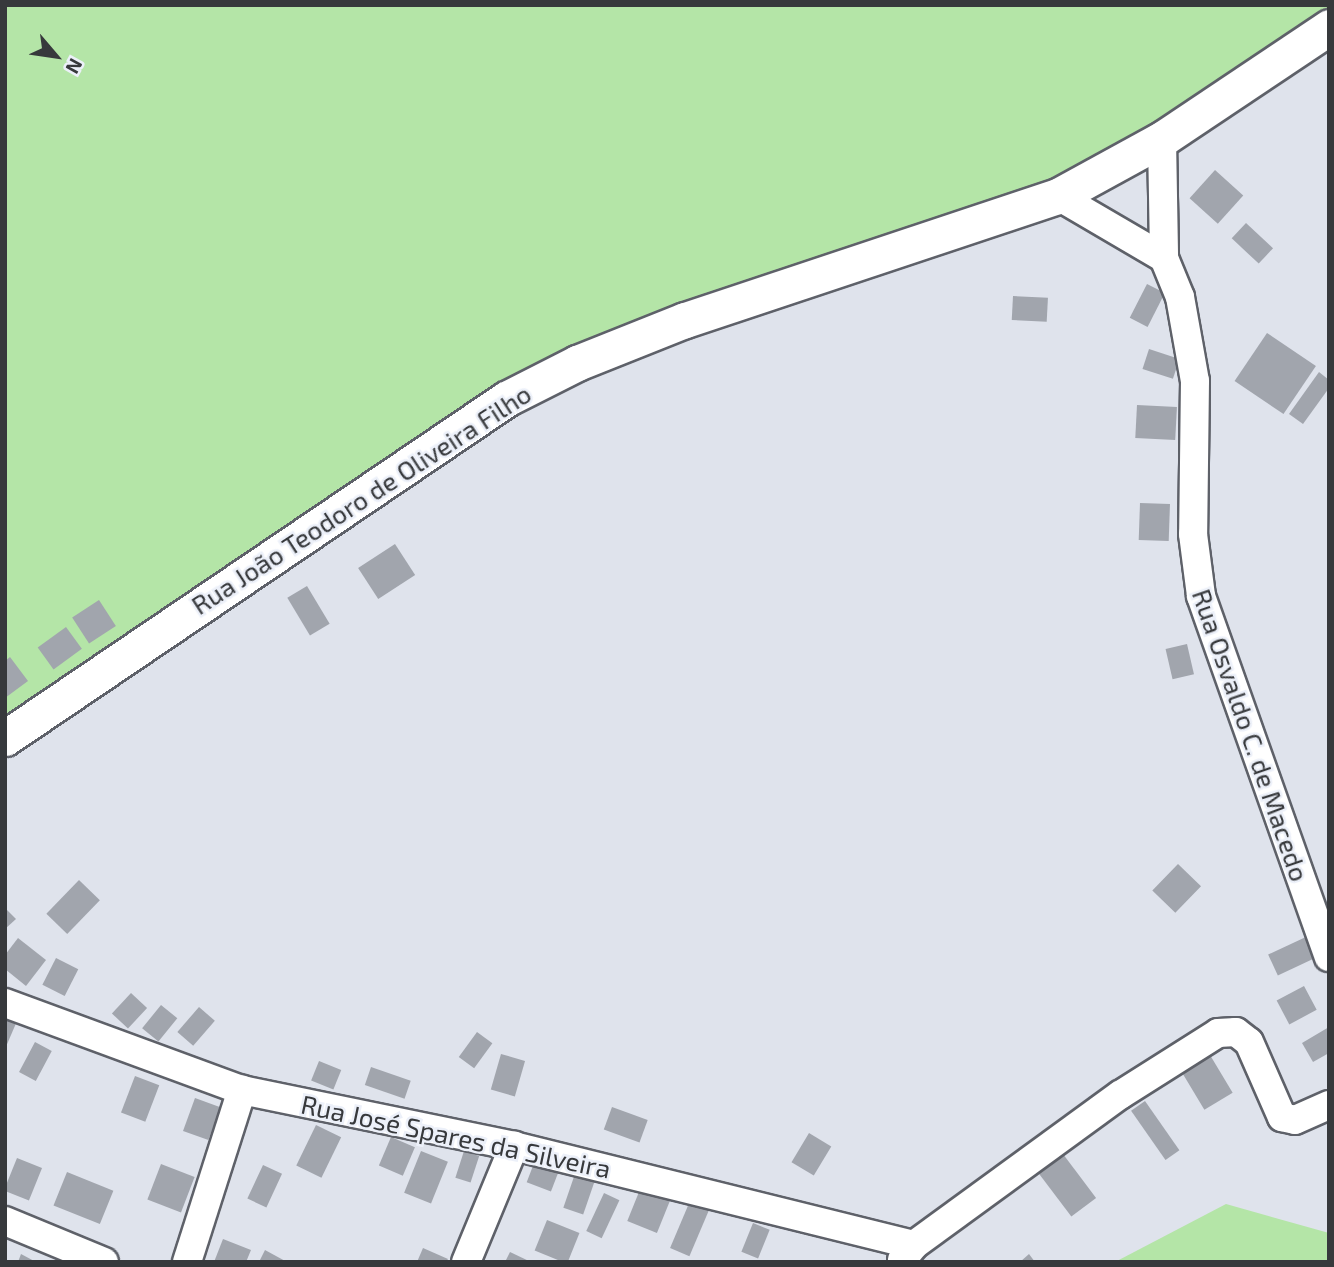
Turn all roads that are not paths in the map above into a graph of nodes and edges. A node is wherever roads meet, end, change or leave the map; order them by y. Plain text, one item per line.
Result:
1 (1329, 27) edge
2 (1162, 139) junction
3 (1058, 196) junction
4 (1164, 258) junction
5 (5, 738) edge
6 (1329, 957) edge
7 (5, 1003) edge
8 (242, 1090) junction
9 (1329, 1105) edge
10 (514, 1146) junction
11 (5, 1221) edge
12 (907, 1253) edge
13 (104, 1262) edge
14 (187, 1262) edge
15 (466, 1262) edge

1 - 2 street, Rua João Teodoro de Oliveira Filho
2 - 3 street, Rua João Teodoro de Oliveira Filho
2 - 4 street
3 - 4 street
3 - 5 street, Rua João Teodoro de Oliveira Filho
4 - 6 street, Rua Osvaldo C. de Macedo
7 - 8 street, Rua José Spares da Silveira
8 - 10 street, Rua José Spares da Silveira
8 - 14 street
9 - 12 street
10 - 12 street, Rua José Spares da Silveira
10 - 15 street
11 - 13 street

